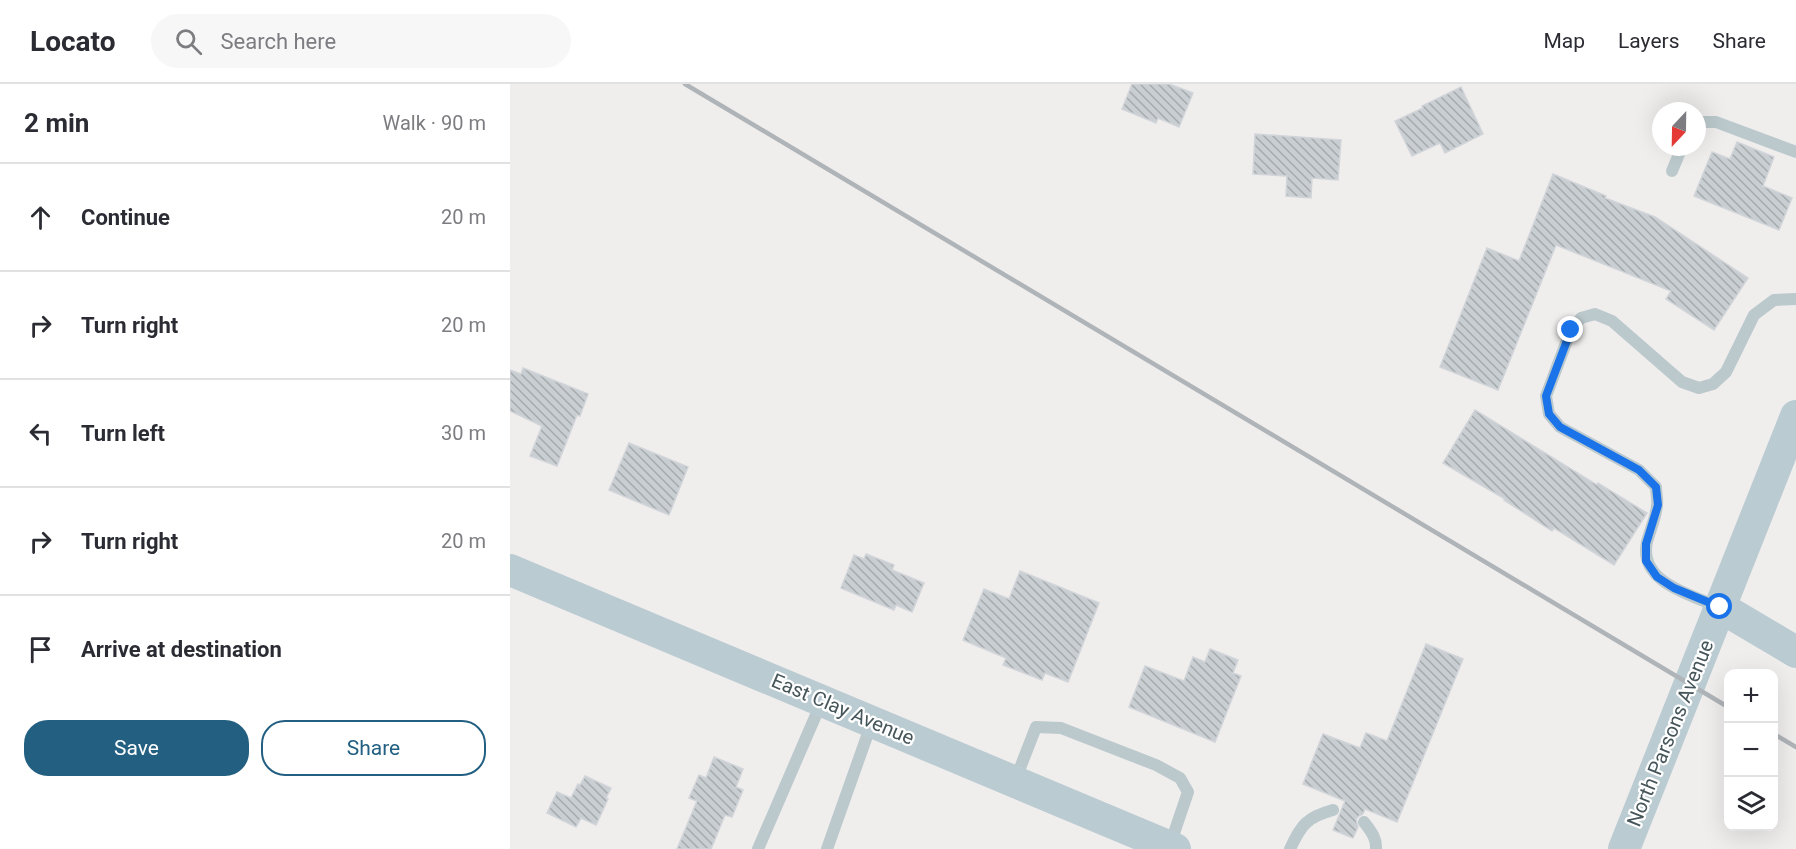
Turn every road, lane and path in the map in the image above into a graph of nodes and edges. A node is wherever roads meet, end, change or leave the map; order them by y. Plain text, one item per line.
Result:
1 (1706, 122) edge
2 (1796, 152) edge
3 (1678, 156) edge
4 (1672, 171) dead end
5 (1796, 299) edge
6 (1796, 416) edge
7 (510, 570) edge
8 (1720, 607) junction
9 (1796, 652) edge
10 (822, 700) junction
11 (873, 721) junction
12 (1015, 781) junction
13 (1333, 810) dead end
14 (1364, 822) dead end
15 (1172, 848) edge
16 (758, 849) edge
17 (827, 849) edge
18 (1290, 849) edge
19 (1376, 849) edge
20 (1624, 849) edge

1 - 2 lane
3 - 4 lane
5 - 8 lane
6 - 8 street, North Parsons Avenue
7 - 10 street, East Clay Avenue
8 - 9 street
8 - 20 street, North Parsons Avenue
10 - 11 street, East Clay Avenue
10 - 16 lane
11 - 12 street, East Clay Avenue
11 - 17 lane
12 - 15 street, East Clay Avenue
12 - 15 lane
13 - 18 lane
14 - 19 lane

